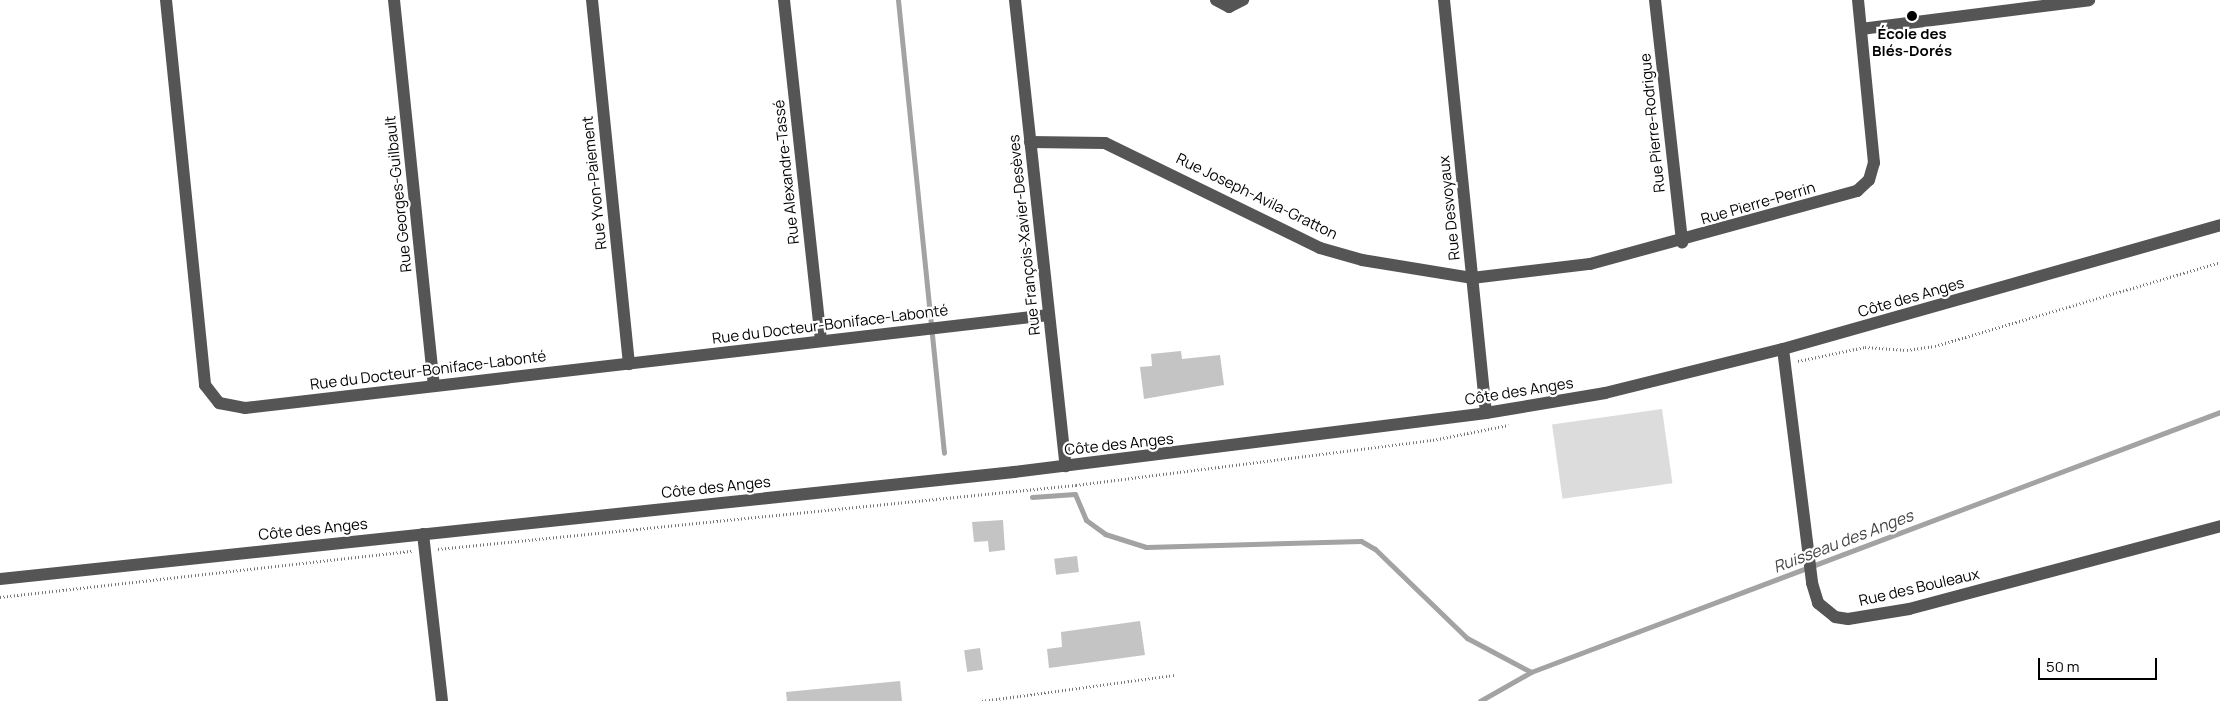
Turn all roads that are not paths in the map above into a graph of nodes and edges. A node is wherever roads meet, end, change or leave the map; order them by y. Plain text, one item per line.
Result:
1 (166, 0) edge
2 (394, 0) edge
3 (592, 0) edge
4 (784, 0) edge
5 (1015, 0) edge
6 (1216, 0) edge
7 (1243, 0) edge
8 (1444, 0) edge
9 (1655, 0) edge
10 (1858, 0) edge
11 (2089, 0) edge
12 (1861, 28) junction
13 (1030, 142) junction
14 (2220, 225) edge
15 (1682, 242) junction
16 (1472, 278) junction
17 (1049, 315) junction
18 (821, 341) junction
19 (1783, 349) junction
20 (629, 364) junction
21 (434, 384) junction
22 (1486, 413) junction
23 (1066, 466) junction
24 (2220, 526) edge
25 (424, 534) junction
26 (0, 579) edge
27 (442, 701) edge

1 - 21 street, Rue du Docteur-Boniface-Labonté
2 - 21 street, Rue Georges-Guilbault
3 - 20 street, Rue Yvon-Paiement
4 - 18 street, Rue Alexandre-Tassé
5 - 13 street, Rue François-Xavier-Desèves
6 - 7 street
8 - 16 street, Rue Desvoyaux
9 - 15 street, Rue Pierre-Rodrigue
10 - 12 street, Rue Pierre-Perrin
11 - 12 street
12 - 15 street, Rue Pierre-Perrin
13 - 16 street, Rue Joseph-Avila-Gratton
13 - 17 street, Rue François-Xavier-Desèves
14 - 19 street, Côte des Anges
15 - 16 street, Rue Pierre-Perrin
16 - 22 street, Rue Desvoyaux
17 - 18 street, Rue du Docteur-Boniface-Labonté
17 - 23 street, Rue François-Xavier-Desèves
18 - 20 street, Rue du Docteur-Boniface-Labonté
19 - 22 street, Côte des Anges
19 - 24 street, Rue des Bouleaux
20 - 21 street, Rue du Docteur-Boniface-Labonté
22 - 23 street, Côte des Anges
23 - 25 street, Côte des Anges
25 - 26 street, Côte des Anges
25 - 27 street

